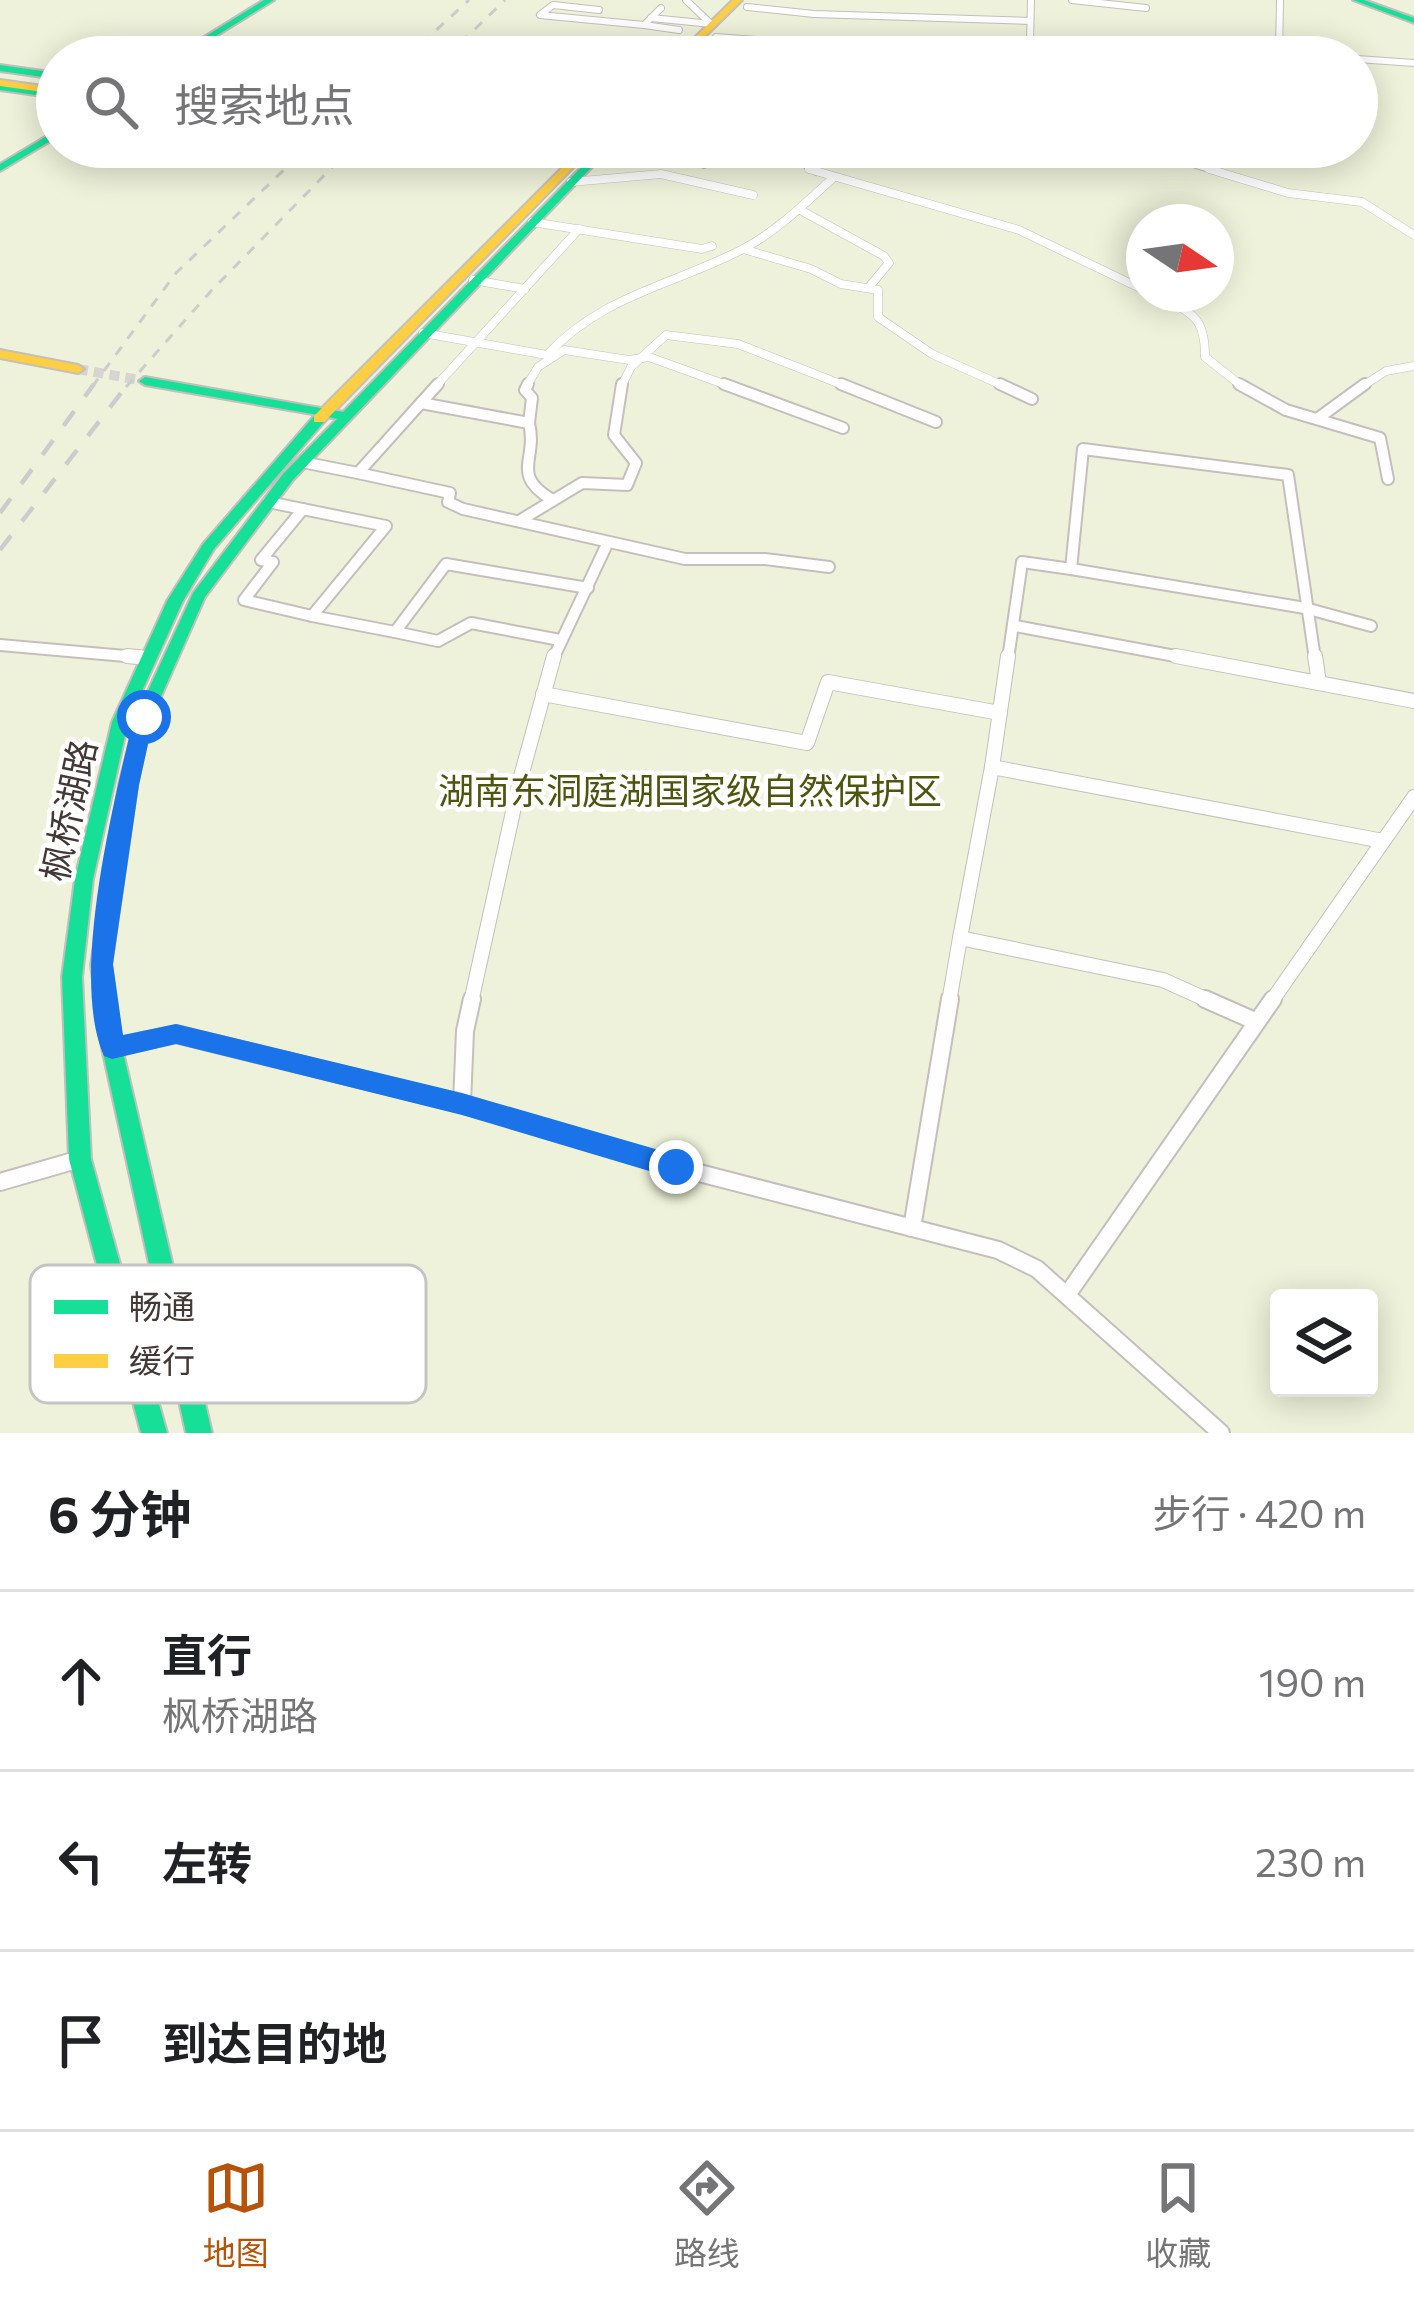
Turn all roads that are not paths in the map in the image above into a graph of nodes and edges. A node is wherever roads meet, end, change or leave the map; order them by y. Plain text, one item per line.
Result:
1 (274, 0) edge
2 (686, 0) edge
3 (1031, 0) edge
4 (1072, 0) edge
5 (1280, 0) edge
6 (1357, 0) edge
7 (746, 2) edge
8 (661, 8) dead end
9 (1146, 8) dead end
10 (599, 10) dead end
11 (652, 18) junction
12 (1030, 21) junction
13 (1414, 21) edge
14 (644, 25) junction
15 (680, 29) dead end
16 (714, 31) junction
17 (212, 36) edge
18 (218, 36) edge
19 (707, 36) edge
20 (711, 36) edge
21 (771, 36) edge
22 (1030, 36) edge
23 (1279, 36) edge
24 (1378, 60) edge
25 (1414, 63) edge
26 (0, 70) edge
27 (36, 75) edge
28 (0, 85) edge
29 (36, 90) edge
30 (36, 142) edge
31 (0, 164) edge
32 (578, 168) edge
33 (583, 168) edge
34 (698, 168) edge
35 (807, 168) edge
36 (1205, 168) edge
37 (681, 176) junction
38 (832, 179) junction
39 (571, 182) junction
40 (753, 195) dead end
41 (802, 211) junction
42 (532, 222) junction
43 (579, 229) junction
44 (1414, 235) edge
45 (712, 246) dead end
46 (743, 249) junction
47 (473, 280) junction
48 (1126, 281) edge
49 (869, 287) junction
50 (525, 289) junction
51 (1192, 312) edge
52 (423, 333) junction
53 (477, 342) junction
54 (547, 355) junction
55 (0, 359) edge
56 (635, 361) junction
57 (1414, 366) edge
58 (76, 373) tunnel mouth
59 (143, 385) tunnel mouth
60 (1032, 399) dead end
61 (421, 404) junction
62 (344, 416) junction
63 (320, 417) junction
64 (1316, 420) junction
65 (936, 422) dead end
66 (529, 423) junction
67 (843, 428) dead end
68 (302, 461) junction
69 (358, 473) junction
70 (1388, 479) dead end
71 (551, 499) junction
72 (268, 502) junction
73 (303, 509) junction
74 (520, 521) junction
75 (608, 542) junction
76 (829, 567) dead end
77 (1071, 569) junction
78 (588, 588) junction
79 (1305, 608) junction
80 (312, 616) junction
81 (1015, 626) junction
82 (1370, 626) dead end
83 (395, 632) junction
84 (560, 640) junction
85 (0, 645) edge
86 (148, 658) junction
87 (1319, 683) junction
88 (544, 694) junction
89 (1414, 701) edge
90 (1000, 713) junction
91 (992, 767) junction
92 (1414, 797) edge
93 (1383, 842) junction
94 (960, 938) junction
95 (1257, 1022) junction
96 (112, 1048) junction
97 (462, 1104) junction
98 (80, 1160) junction
99 (0, 1182) edge
100 (913, 1228) junction
101 (108, 1265) edge
102 (161, 1265) edge
103 (1067, 1295) junction
104 (146, 1403) edge
105 (192, 1403) edge
106 (154, 1433) edge
107 (199, 1433) edge
108 (1221, 1433) edge

1 - 17 main road
1 - 18 main road
2 - 16 street
3 - 12 street
4 - 9 street
5 - 23 street
6 - 13 main road
7 - 12 street
7 - 16 main road
8 - 11 street
10 - 14 street
11 - 14 street
11 - 16 street
12 - 22 street
14 - 15 street
16 - 19 main road
16 - 20 main road
16 - 21 street
24 - 25 street
26 - 27 main road
28 - 29 main road
30 - 31 main road
32 - 63 main road, 枫桥湖路
33 - 39 main road, 枫桥湖路
34 - 37 street
35 - 38 street
36 - 44 street
37 - 39 street
37 - 40 street
38 - 41 street
38 - 48 street
39 - 42 main road, 枫桥湖路
41 - 46 street
41 - 49 street
42 - 43 street
42 - 47 main road, 枫桥湖路
43 - 45 street
43 - 50 street
46 - 49 street
46 - 54 street
47 - 50 street
47 - 52 main road, 枫桥湖路
49 - 60 street
50 - 53 street
51 - 64 street
52 - 53 street
52 - 62 main road, 枫桥湖路
53 - 54 street
53 - 61 street
54 - 56 street
54 - 66 street
55 - 58 main road
56 - 65 street
56 - 67 street
56 - 71 street
57 - 64 street
59 - 63 main road
61 - 66 street
61 - 69 street
62 - 63 main road
62 - 68 main road, 枫桥湖路
63 - 86 main road, 枫桥湖路
64 - 70 street
66 - 71 street
68 - 69 street
68 - 72 main road, 枫桥湖路
69 - 74 street
71 - 74 street
72 - 73 street
72 - 96 main road, 枫桥湖路
73 - 80 street
73 - 80 street
74 - 75 street
75 - 76 street
75 - 78 street
77 - 79 street
77 - 79 street
77 - 81 street
78 - 83 street
78 - 84 street
79 - 82 street
79 - 87 street
80 - 83 street
81 - 87 street
81 - 90 street
83 - 84 street
84 - 88 street
85 - 86 street
86 - 98 main road, 枫桥湖路
87 - 89 street
88 - 90 street
88 - 97 street
90 - 91 street
91 - 93 street
91 - 94 street
92 - 93 street
93 - 95 street
94 - 95 street
94 - 100 street
95 - 103 street
96 - 97 street
96 - 102 main road, 枫桥湖路
97 - 100 street
98 - 99 street
98 - 101 main road, 枫桥湖路
100 - 103 street
103 - 108 street
104 - 106 main road, 枫桥湖路
105 - 107 main road, 枫桥湖路

